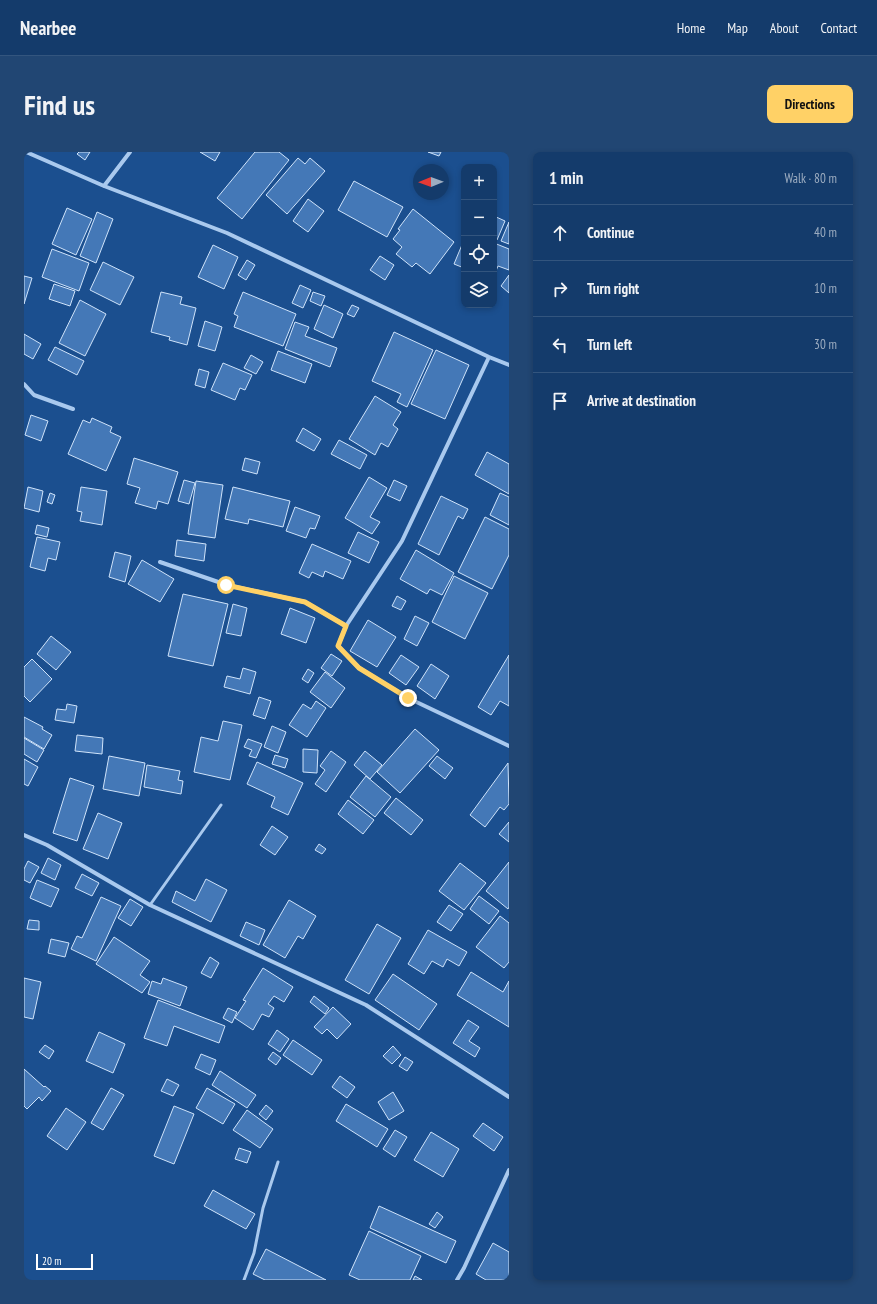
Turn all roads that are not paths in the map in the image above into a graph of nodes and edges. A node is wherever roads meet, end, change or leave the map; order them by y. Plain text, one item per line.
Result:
1 (26, 152) edge
2 (130, 152) edge
3 (104, 186) junction
4 (489, 357) junction
5 (509, 365) edge
6 (24, 384) edge
7 (73, 409) dead end
8 (160, 562) dead end
9 (346, 626) junction
10 (509, 746) edge
11 (221, 805) dead end
12 (24, 835) edge
13 (150, 904) junction
14 (509, 1097) edge
15 (278, 1162) dead end
16 (509, 1170) edge
17 (244, 1280) edge
18 (457, 1280) edge

1 - 3 street
2 - 3 street
3 - 4 street
4 - 5 street
4 - 9 street
6 - 7 street
8 - 9 street
9 - 10 street
11 - 13 lane
12 - 13 street
13 - 14 street
15 - 17 lane
16 - 18 street

